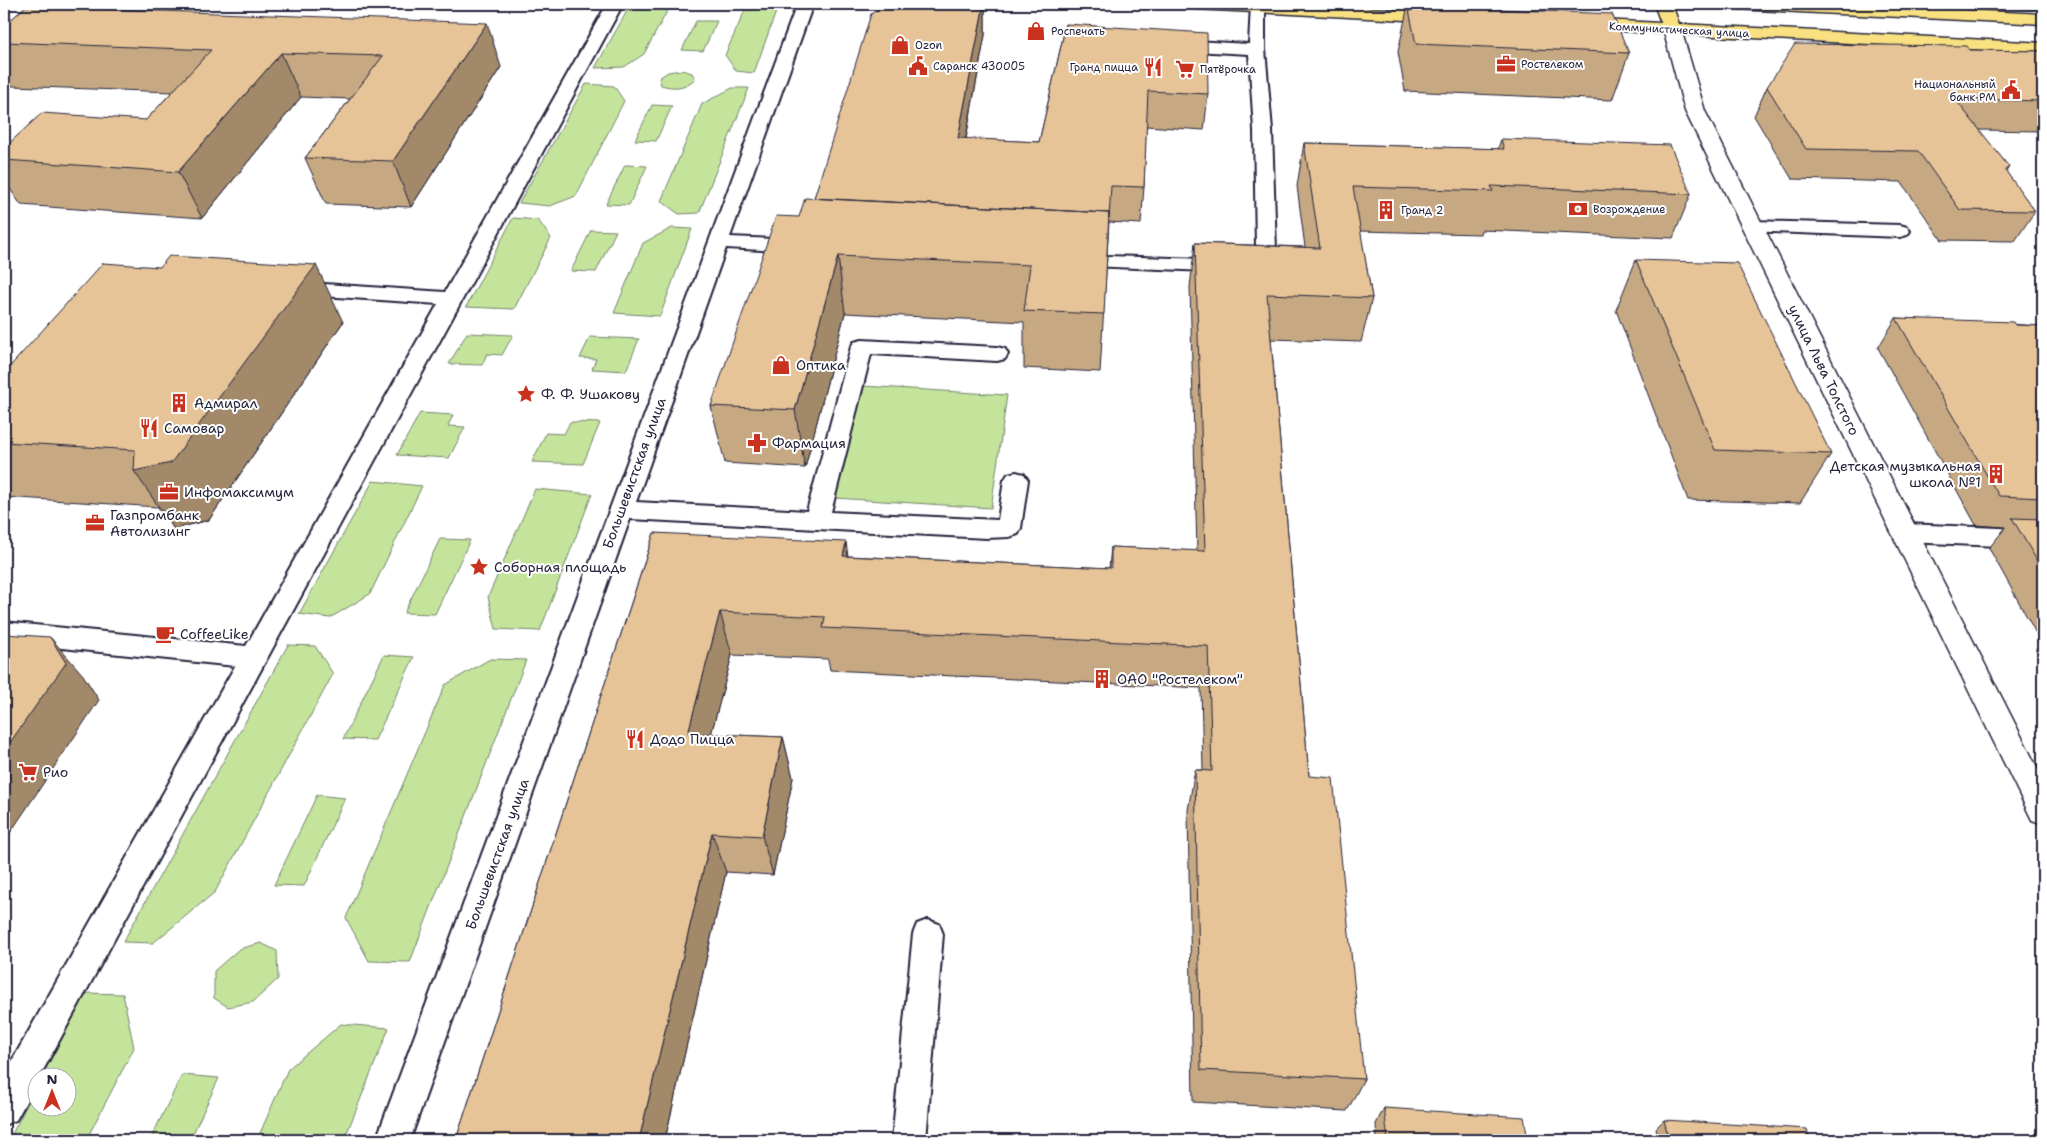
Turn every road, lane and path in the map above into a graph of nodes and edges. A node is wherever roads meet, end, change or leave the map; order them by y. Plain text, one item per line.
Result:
1 (72, 4) edge
2 (615, 4) edge
3 (805, 4) edge
4 (1195, 4) edge
5 (1663, 4) edge
6 (1735, 4) edge
7 (1257, 6) junction
8 (1456, 17) edge
9 (2043, 19) edge
10 (1565, 23) edge
11 (1672, 29) junction
12 (12, 37) edge
13 (35, 38) junction
14 (55, 39) edge
15 (1159, 44) edge
16 (2043, 48) edge
17 (1257, 49) junction
18 (4, 66) edge
19 (1753, 227) junction
20 (1900, 230) dead end
21 (718, 242) junction
22 (813, 247) edge
23 (1060, 260) edge
24 (277, 287) edge
25 (451, 299) junction
26 (997, 354) dead end
27 (1016, 480) dead end
28 (621, 510) junction
29 (817, 520) junction
30 (1905, 532) junction
31 (2043, 539) edge
32 (4, 632) edge
33 (253, 657) junction
34 (2043, 810) edge
35 (928, 934) dead end
36 (4, 1108) edge
37 (393, 1140) edge
38 (909, 1140) edge

1 - 13 street
2 - 25 lane
3 - 21 lane, Большевистская улица
4 - 7 main road
5 - 11 main road, улица Льва Толстого
6 - 9 main road
7 - 8 main road
7 - 17 lane
10 - 11 main road, Коммунистическая улица
11 - 16 main road, Коммунистическая улица
11 - 19 street, улица Льва Толстого
12 - 13 lane
13 - 14 lane
13 - 18 street
15 - 17 lane
17 - 23 lane
19 - 20 lane
19 - 30 street, улица Льва Толстого
21 - 22 lane
21 - 28 lane, Большевистская улица
24 - 25 lane
25 - 33 lane
26 - 29 lane
27 - 29 lane
28 - 29 lane
28 - 37 lane, Большевистская улица
30 - 31 lane
30 - 34 street, улица Льва Толстого
32 - 33 lane
33 - 36 lane
35 - 38 lane

